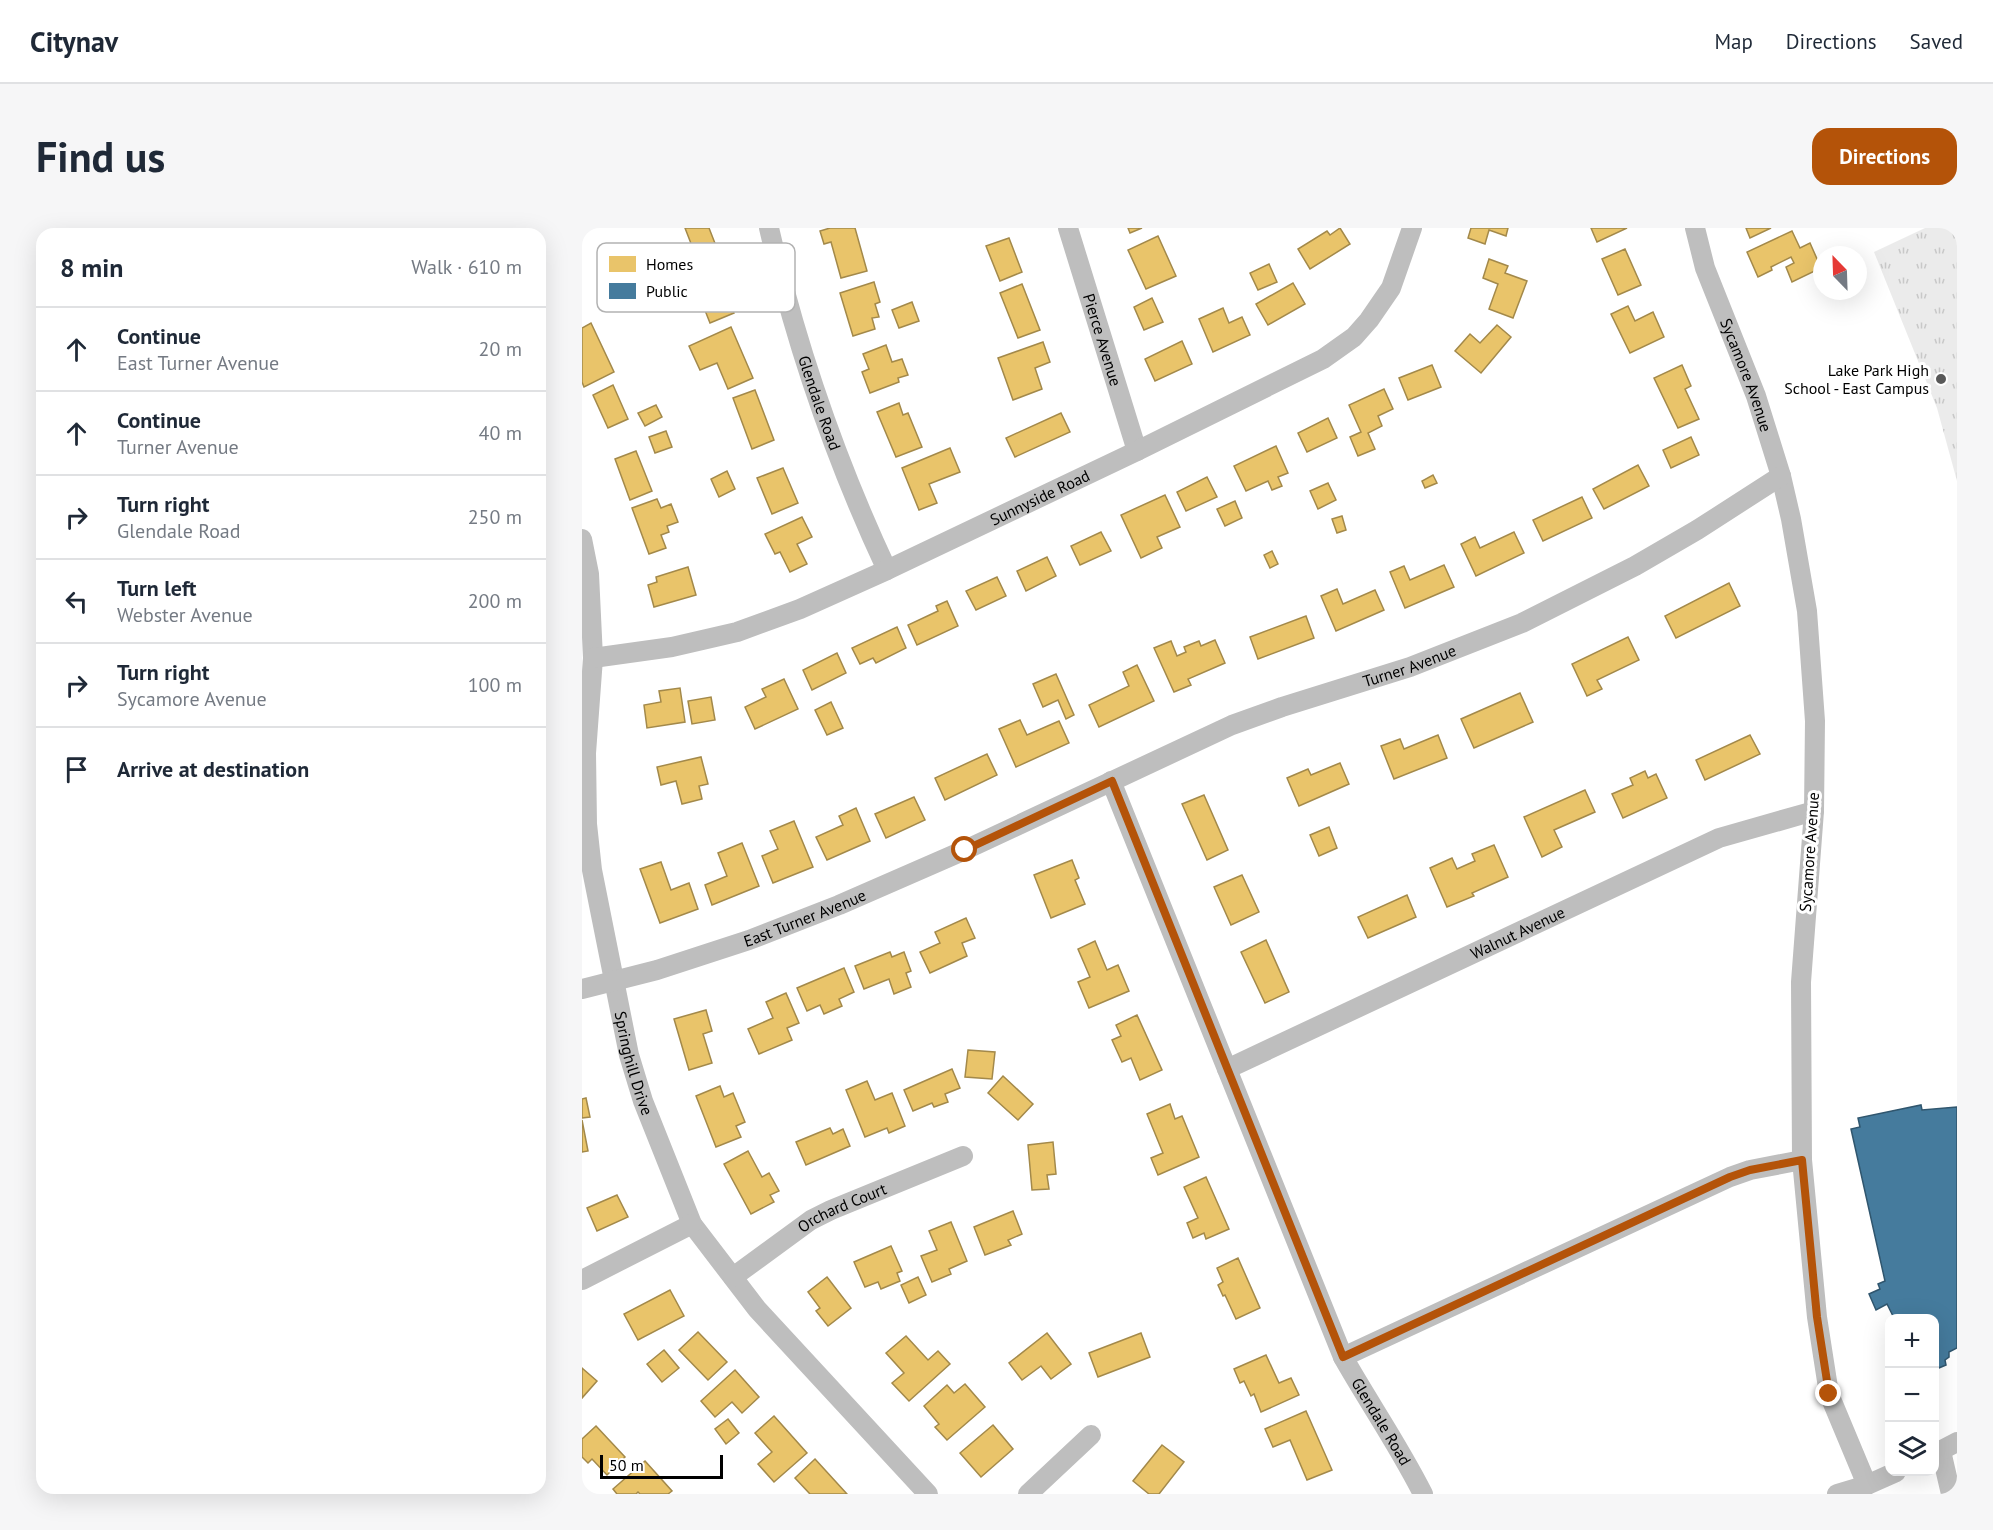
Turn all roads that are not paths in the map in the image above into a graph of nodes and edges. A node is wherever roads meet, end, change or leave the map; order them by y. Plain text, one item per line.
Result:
1 (769, 228) edge
2 (1068, 228) edge
3 (1412, 228) edge
4 (1695, 228) edge
5 (773, 243) edge
6 (791, 312) edge
7 (1137, 452) junction
8 (1781, 476) junction
9 (582, 538) edge
10 (887, 570) junction
11 (593, 658) junction
12 (1112, 781) junction
13 (1814, 811) junction
14 (1020, 824) joint
15 (613, 981) junction
16 (582, 989) edge
17 (1227, 1069) junction
18 (963, 1156) dead end
19 (1802, 1160) junction
20 (692, 1224) junction
21 (733, 1277) junction
22 (582, 1280) edge
23 (1343, 1357) junction
24 (1091, 1435) dead end
25 (1944, 1449) edge
26 (1887, 1476) edge
27 (1867, 1485) junction
28 (928, 1494) edge
29 (1028, 1494) edge
30 (1423, 1494) edge
31 (1837, 1494) edge
32 (1951, 1494) edge

1 - 5 street, Glendale Road
2 - 7 street, Pierce Avenue
3 - 7 street, Sunnyside Road
4 - 8 street, Sycamore Avenue
6 - 10 street, Glendale Road
7 - 10 street, Sunnyside Road
8 - 12 street, Turner Avenue
8 - 13 street, Sycamore Avenue
9 - 11 street, Springhill Drive
10 - 11 street, Sunnyside Road
11 - 15 street, Springhill Drive
12 - 14 street, Turner Avenue
12 - 17 street, Glendale Road
13 - 17 street, Walnut Avenue
13 - 19 street, Sycamore Avenue
14 - 15 street, East Turner Avenue
15 - 16 street, East Turner Avenue
15 - 20 street, Springhill Drive
17 - 23 street, Glendale Road
18 - 21 street, Orchard Court
19 - 23 street
19 - 27 street, Sycamore Avenue
20 - 21 street, Springhill Drive
20 - 22 street
21 - 28 street, Springhill Drive
23 - 30 street, Glendale Road
24 - 29 street
25 - 32 street
26 - 27 street
27 - 31 street

